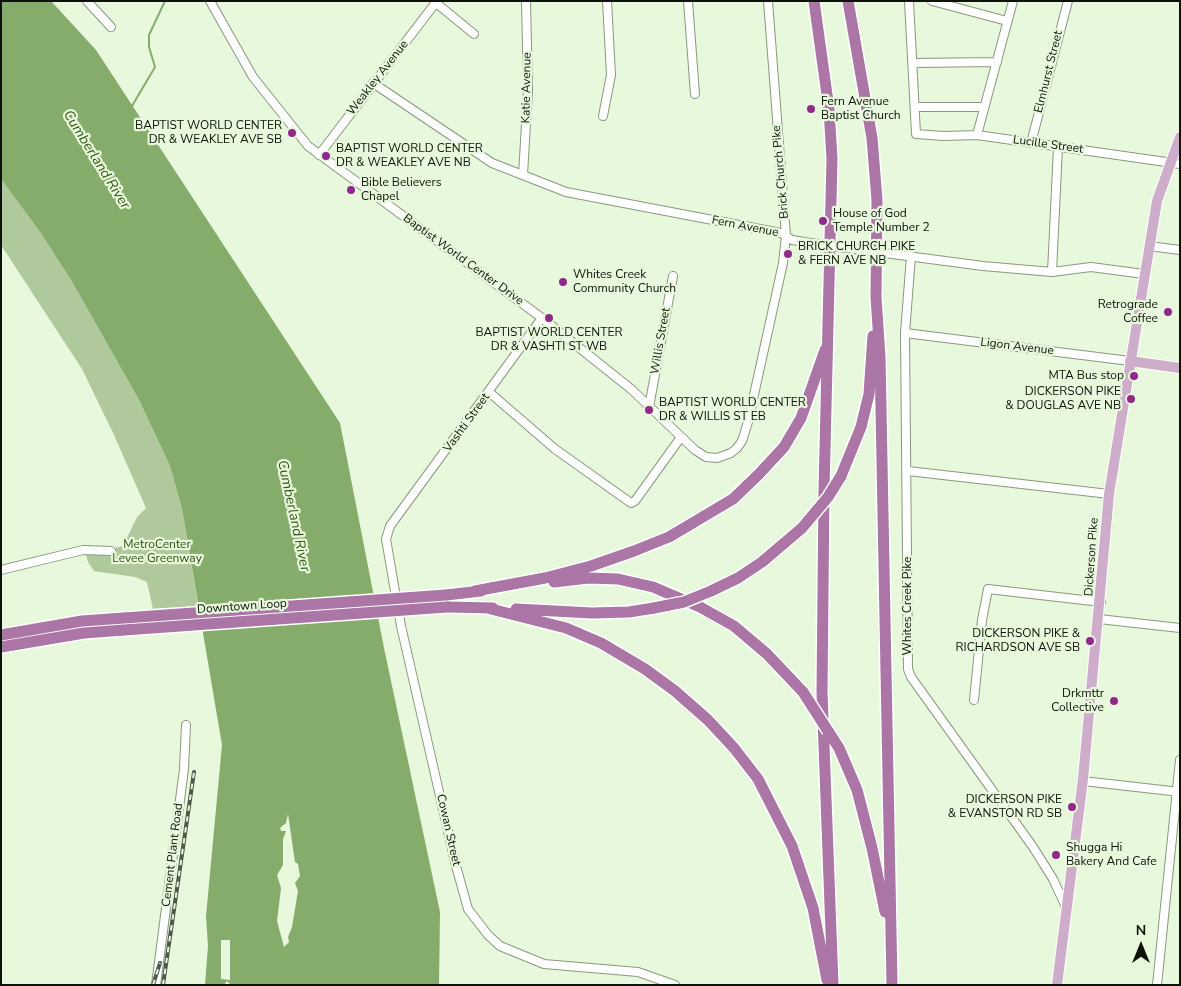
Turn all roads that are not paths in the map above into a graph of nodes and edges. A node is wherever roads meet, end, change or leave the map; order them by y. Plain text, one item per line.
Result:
1 (88, 1) edge
2 (210, 1) edge
3 (526, 1) edge
4 (607, 1) edge
5 (688, 1) edge
6 (767, 1) edge
7 (814, 1) edge
8 (848, 1) edge
9 (909, 1) edge
10 (932, 1) edge
11 (1012, 1) edge
12 (1068, 1) edge
13 (437, 2) edge
14 (1007, 20) junction
15 (111, 27) dead end
16 (474, 34) dead end
17 (997, 62) junction
18 (912, 63) junction
19 (373, 84) junction
20 (695, 94) dead end
21 (984, 106) junction
22 (915, 107) junction
23 (603, 116) dead end
24 (977, 135) junction
25 (1180, 137) edge
26 (1032, 143) junction
27 (1058, 146) junction
28 (319, 155) junction
29 (1169, 162) junction
30 (1180, 164) edge
31 (523, 175) junction
32 (786, 236) junction
33 (1149, 246) junction
34 (1180, 250) edge
35 (911, 256) junction
36 (1052, 272) junction
37 (1144, 274) junction
38 (673, 276) dead end
39 (876, 297) junction
40 (542, 318) junction
41 (905, 332) junction
42 (828, 342) junction
43 (1130, 361) junction
44 (1180, 368) edge
45 (489, 392) junction
46 (649, 407) junction
47 (681, 437) junction
48 (731, 453) joint
49 (908, 471) junction
50 (1109, 494) junction
51 (390, 526) joint
52 (111, 551) dead end
53 (1, 570) edge
54 (475, 591) junction
55 (1101, 602) junction
56 (487, 608) junction
57 (1099, 619) junction
58 (124, 624) junction
59 (1180, 628) edge
60 (1, 635) edge
61 (1, 648) edge
62 (974, 700) dead end
63 (186, 725) dead end
64 (1180, 760) edge
65 (1083, 781) junction
66 (1178, 792) edge
67 (1066, 907) junction
68 (891, 946) junction
69 (156, 985) edge
70 (675, 985) edge
71 (828, 985) edge
72 (833, 985) edge
73 (892, 985) edge
74 (1056, 985) edge
75 (1157, 985) edge

1 - 15 street
2 - 28 street, Baptist World Center Drive
3 - 31 street, Katie Avenue
4 - 23 street
5 - 20 street
6 - 32 street, Brick Church Pike
7 - 42 highway
8 - 39 highway
9 - 18 street
10 - 14 street
11 - 14 street
12 - 26 street, Elmhurst Street
13 - 16 street
13 - 19 street, Weakley Avenue
14 - 17 street
17 - 18 street
17 - 21 street
18 - 22 street
19 - 28 street, Weakley Avenue
19 - 31 street, Fern Avenue
21 - 22 street
21 - 24 street
22 - 24 street, Lucille Street
24 - 26 street, Lucille Street
25 - 29 main road, Dickerson Pike
26 - 27 street, Lucille Street
27 - 29 street, Lucille Street
27 - 36 street
28 - 40 street, Baptist World Center Drive
29 - 30 street, Lucille Street
29 - 33 main road, Dickerson Pike
31 - 32 street, Fern Avenue
32 - 35 street, Fern Avenue, bridge
32 - 48 street, Brick Church Pike
33 - 34 street
33 - 37 main road, Dickerson Pike
35 - 36 street, Fern Avenue
35 - 41 street, Whites Creek Pike
36 - 37 street, Fern Avenue
37 - 43 main road, Dickerson Pike
38 - 46 street, Willis Street
39 - 56 highway, bridge
39 - 68 highway
40 - 45 street, Vashti Street
40 - 46 street, Baptist World Center Drive
41 - 43 street, Ligon Avenue
41 - 49 street, Whites Creek Pike
42 - 54 highway
42 - 72 highway
43 - 44 main road
43 - 50 main road, Dickerson Pike
45 - 47 street
45 - 51 street, Vashti Street
46 - 47 street, Baptist World Center Drive
47 - 48 street, Baptist World Center Drive
49 - 50 street
49 - 67 street, Whites Creek Pike
50 - 55 main road, Dickerson Pike
51 - 70 street, Cowan Street
52 - 53 street
54 - 58 highway, Downtown Loop, bridge
54 - 68 highway, bridge
55 - 57 main road, Dickerson Pike
55 - 62 street
56 - 58 highway, Downtown Loop, bridge
56 - 71 highway
57 - 59 street
57 - 65 main road, Dickerson Pike
58 - 60 highway, Downtown Loop
58 - 61 highway, Downtown Loop
63 - 69 street, Cement Plant Road
64 - 66 street
65 - 66 street
65 - 67 main road, Dickerson Pike
66 - 75 street
67 - 74 main road, Dickerson Pike
68 - 73 highway

